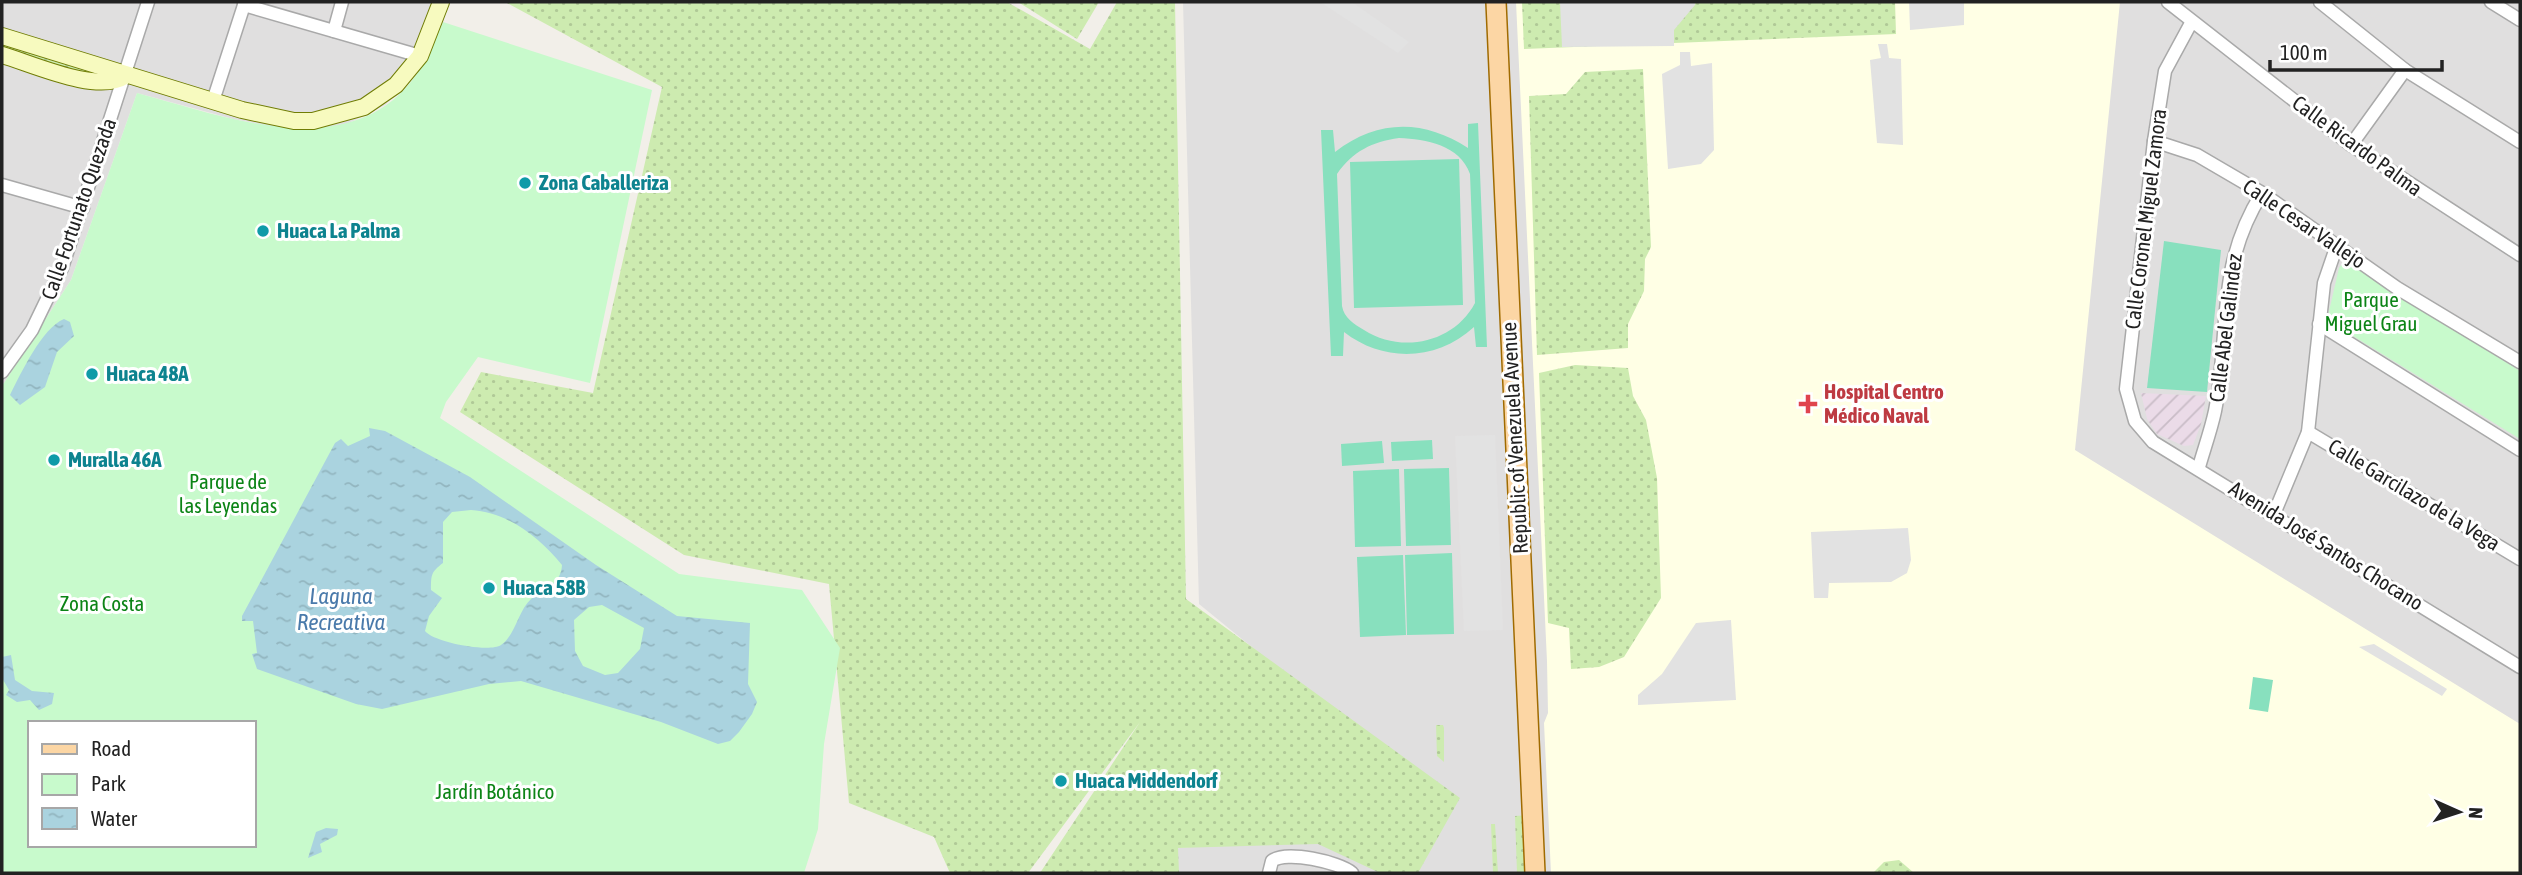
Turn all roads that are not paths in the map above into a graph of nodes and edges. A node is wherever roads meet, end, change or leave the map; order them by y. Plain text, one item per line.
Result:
1 (148, 2) edge
2 (342, 2) edge
3 (441, 2) edge
4 (1496, 2) edge
5 (2168, 2) edge
6 (2320, 2) edge
7 (2491, 2) edge
8 (245, 4) edge
9 (2520, 20) edge
10 (2191, 23) junction
11 (334, 31) junction
12 (2, 36) edge
13 (2, 55) edge
14 (421, 56) junction
15 (2405, 70) junction
16 (125, 76) junction
17 (213, 101) junction
18 (2154, 141) junction
19 (2520, 142) edge
20 (2351, 145) junction
21 (2, 185) edge
22 (2262, 194) junction
23 (83, 208) junction
24 (2337, 245) junction
25 (2520, 255) edge
26 (2319, 324) junction
27 (2520, 362) edge
28 (2, 372) edge
29 (2134, 421) joint
30 (2308, 432) junction
31 (2520, 450) edge
32 (2199, 467) junction
33 (2274, 514) junction
34 (2520, 559) edge
35 (2520, 667) edge
36 (1269, 871) edge
37 (1352, 873) edge
38 (1535, 873) edge

1 - 16 street, Calle Fortunato Quezada
2 - 11 street
3 - 14 street
4 - 38 main road, Republic of Venezuela Avenue
5 - 10 street, Calle Ricardo Palma
6 - 15 street
7 - 9 street
8 - 11 street
8 - 17 street
10 - 18 street, Calle Coronel Miguel Zamora
10 - 20 street, Calle Ricardo Palma
11 - 14 street
12 - 16 street
13 - 16 street
14 - 17 street
15 - 19 street
15 - 20 street
16 - 17 street
16 - 23 street, Calle Fortunato Quezada
18 - 22 street, Calle Cesar Vallejo
18 - 29 street, Calle Coronel Miguel Zamora
20 - 25 street, Calle Ricardo Palma
21 - 23 street
22 - 24 street, Calle Cesar Vallejo
22 - 32 street, Calle Abel Galindez
23 - 28 street, Calle Fortunato Quezada
24 - 26 street
24 - 27 street, Calle Cesar Vallejo
26 - 30 street
26 - 31 street
29 - 32 street, Avenida José Santos Chocano
30 - 33 street
30 - 34 street, Calle Garcilazo de la Vega
32 - 33 street, Avenida José Santos Chocano
33 - 35 street, Avenida José Santos Chocano
36 - 37 street

